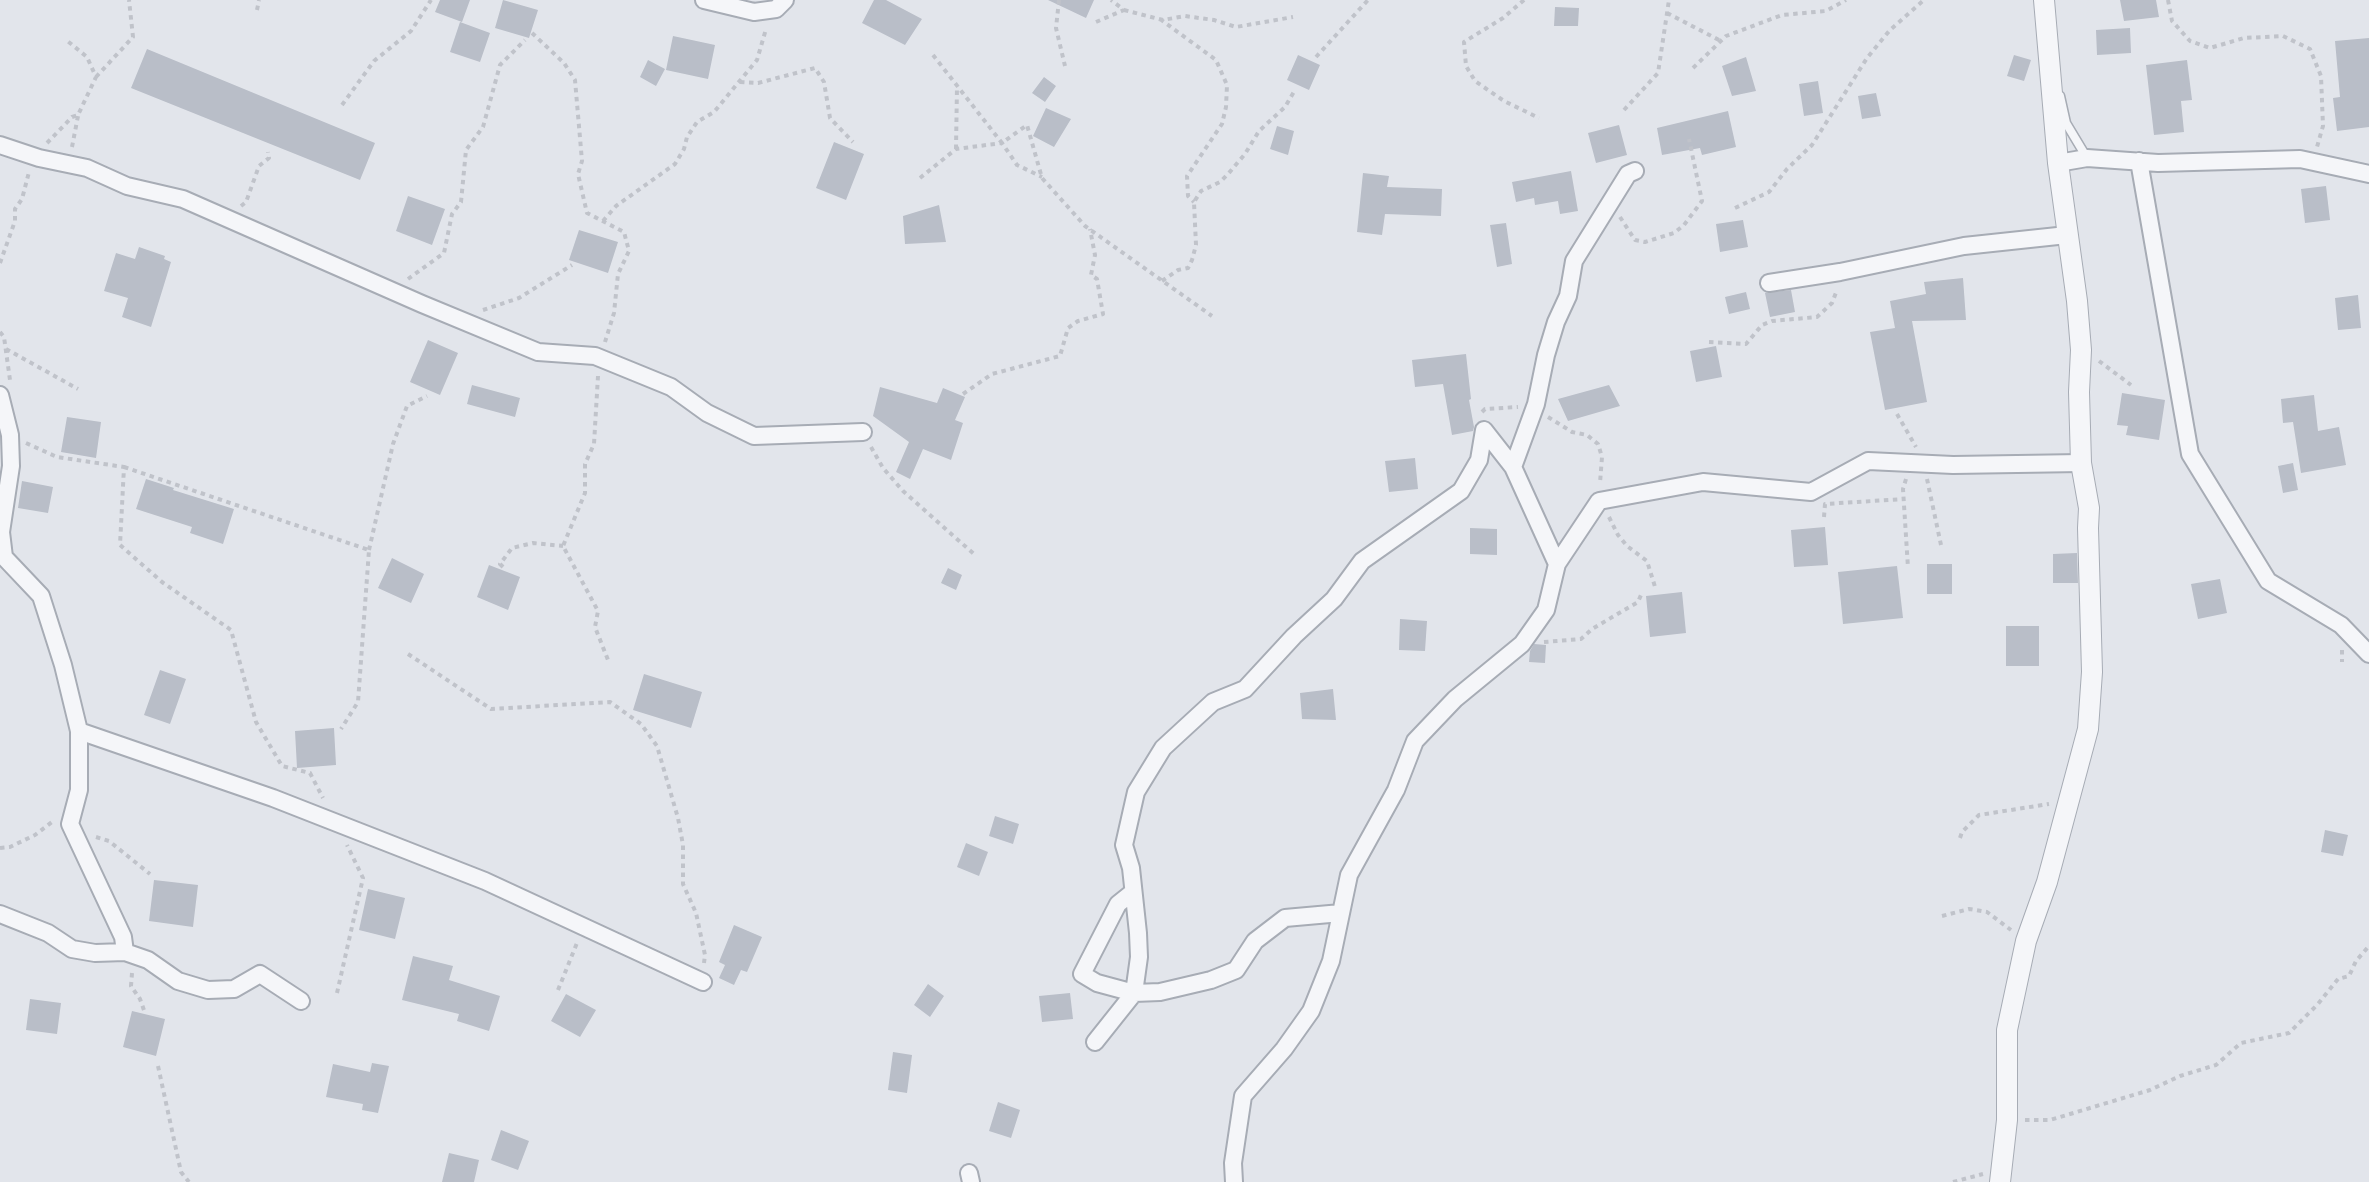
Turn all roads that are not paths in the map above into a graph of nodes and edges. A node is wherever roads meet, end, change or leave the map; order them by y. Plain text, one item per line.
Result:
1 (704, 0) edge
2 (2044, 0) edge
3 (779, 5) edge
4 (2052, 74) junction
5 (0, 144) edge
6 (2087, 158) junction
7 (2139, 161) junction
8 (2058, 163) junction
9 (1635, 171) dead end
10 (2369, 174) edge
11 (2067, 235) junction
12 (1769, 283) dead end
13 (5, 389) edge
14 (863, 432) road end
15 (2081, 464) junction
16 (1513, 467) junction
17 (1557, 564) junction
18 (2369, 654) edge
19 (79, 731) junction
20 (1133, 892) junction
21 (1341, 913) junction
22 (0, 914) edge
23 (129, 953) junction
24 (703, 982) road end
25 (1134, 993) junction
26 (301, 1001) dead end
27 (1095, 1042) dead end
28 (2001, 1177) edge
29 (1234, 1182) edge

1 - 3 street
2 - 4 street
4 - 6 lane
4 - 8 street
5 - 14 street
6 - 7 street
6 - 8 street
7 - 10 street
7 - 18 street
8 - 11 street
9 - 16 street
11 - 12 street
11 - 15 street
13 - 19 street
15 - 17 street
15 - 28 street
16 - 17 street
16 - 20 street
17 - 21 street
19 - 23 street
19 - 24 street
20 - 25 street
20 - 25 street
21 - 25 street
21 - 29 street
22 - 23 street
23 - 26 street
25 - 27 street

